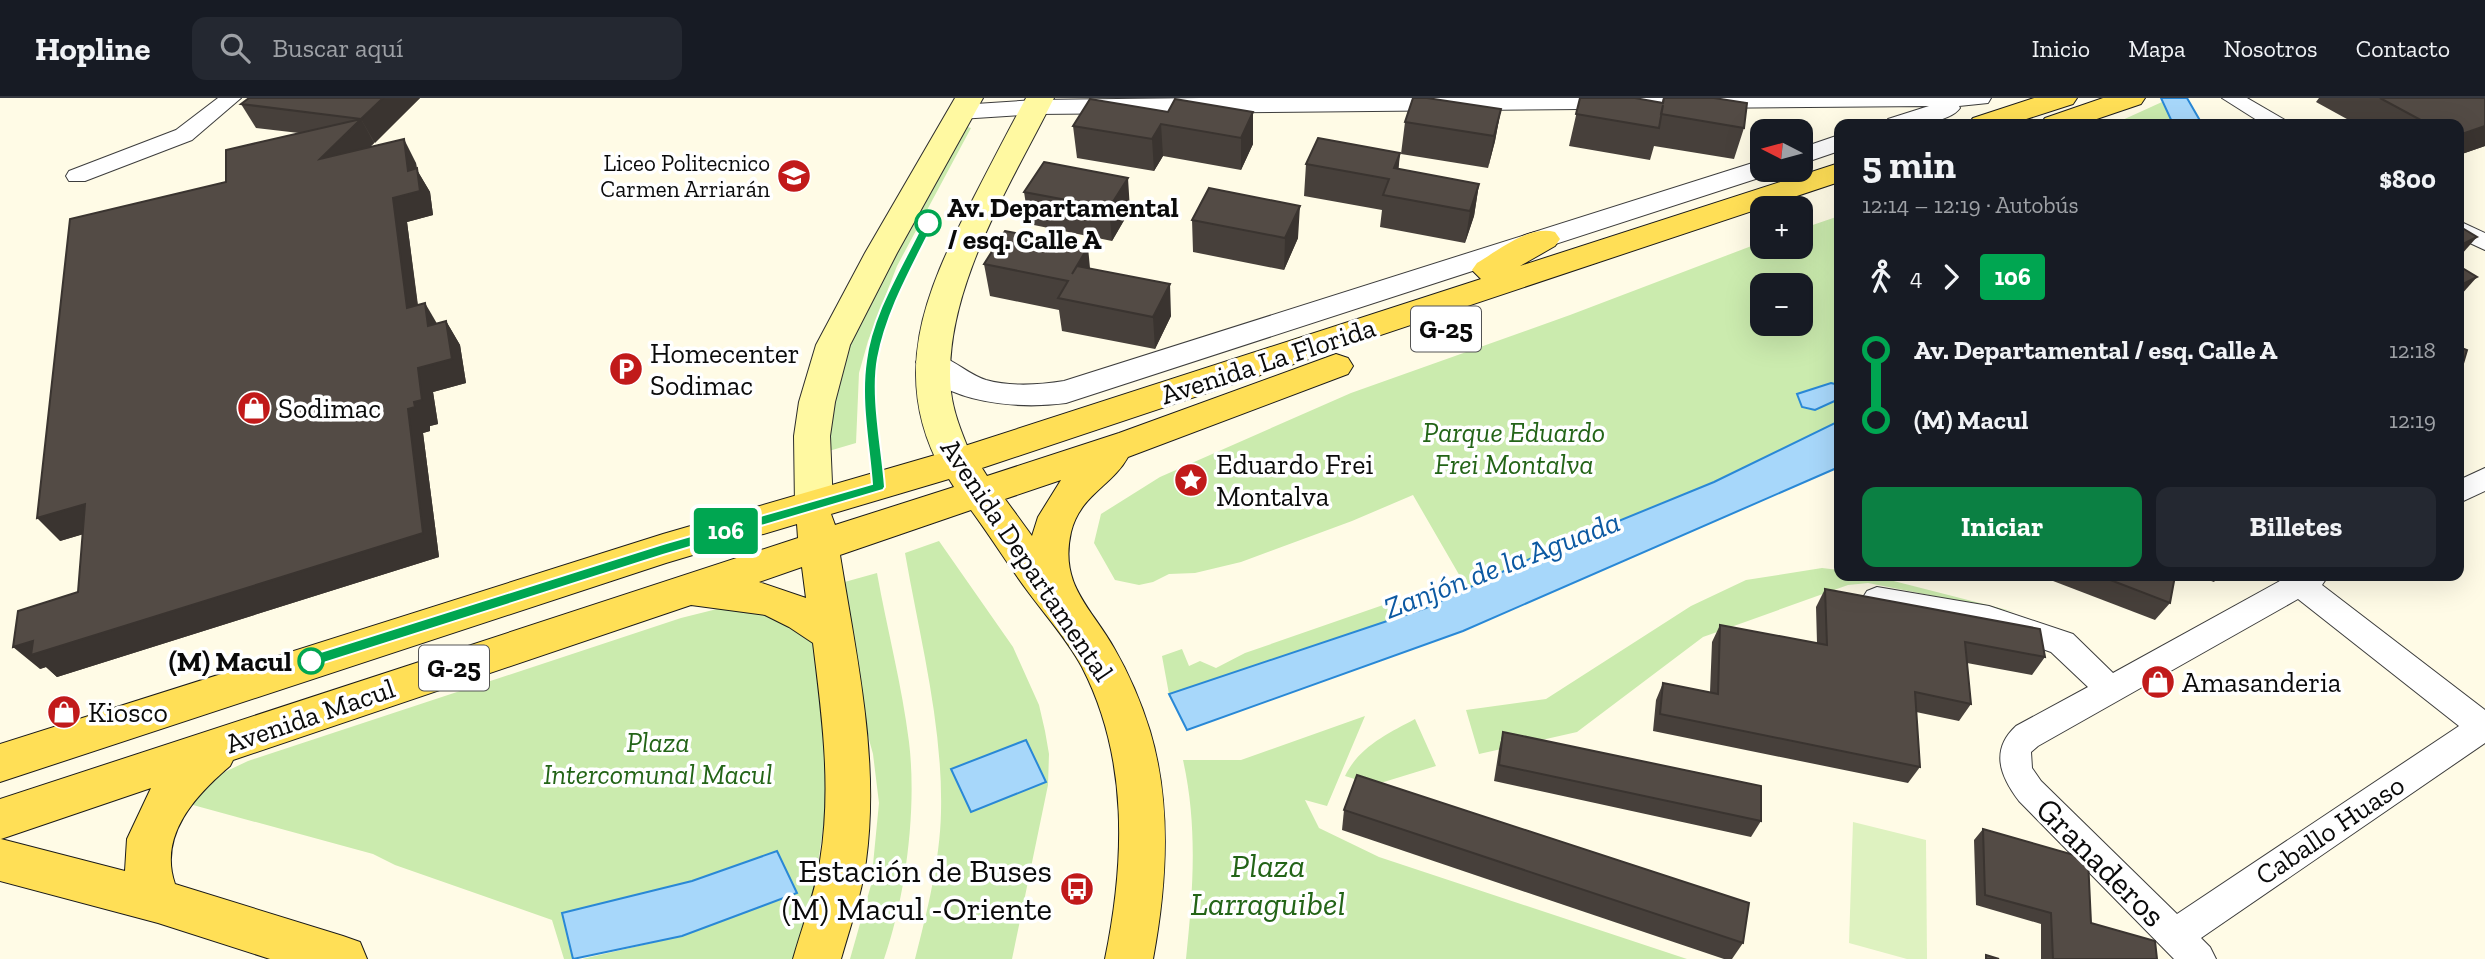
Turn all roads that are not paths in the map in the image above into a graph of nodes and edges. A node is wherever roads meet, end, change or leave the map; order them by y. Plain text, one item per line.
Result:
1 (231, 98) edge
2 (1952, 98) edge
3 (1979, 98) edge
4 (2063, 98) edge
5 (2131, 98) edge
6 (2232, 98) edge
7 (1686, 99) edge
8 (1788, 99) edge
9 (1857, 99) edge
10 (1534, 100) edge
11 (1377, 101) edge
12 (1037, 102) edge
13 (964, 105) edge
14 (1886, 119) edge
15 (1913, 119) edge
16 (1998, 119) edge
17 (2069, 119) edge
18 (2269, 119) edge
19 (1834, 145) edge
20 (1813, 152) edge
21 (1750, 172) edge
22 (1834, 174) edge
23 (78, 176) dead end
24 (1834, 199) edge
25 (1813, 206) edge
26 (1750, 227) edge
27 (2464, 231) edge
28 (1544, 239) junction
29 (2485, 243) edge
30 (1403, 317) junction
31 (931, 362) junction
32 (1132, 442) junction
33 (956, 463) junction
34 (2485, 478) edge
35 (2464, 490) edge
36 (980, 493) junction
37 (816, 526) junction
38 (2304, 581) edge
39 (2307, 581) edge
40 (676, 593) junction
41 (1877, 599) edge
42 (1060, 606) junction
43 (834, 637) junction
44 (2110, 689) junction
45 (2484, 727) edge
46 (232, 742) junction
47 (0, 763) edge
48 (0, 819) edge
49 (0, 860) edge
50 (158, 901) junction
51 (2175, 935) junction
52 (343, 959) edge
53 (817, 959) edge
54 (1129, 959) edge
55 (2198, 959) edge

1 - 23 street
2 - 3 street
2 - 9 street
3 - 15 street
4 - 16 main road
5 - 17 main road
6 - 18 street
7 - 8 street
7 - 10 street
8 - 9 street
9 - 14 street
10 - 11 street
11 - 12 street
12 - 13 street
12 - 31 main road, Avenida Departamental
13 - 37 main road
19 - 20 street
21 - 28 street, Avenida La Florida
22 - 30 main road, Avenida La Florida / G-25
24 - 25 main road
26 - 32 main road, Avenida La Florida / G-25
27 - 29 street
28 - 30 main road
28 - 31 street, Avenida La Florida
30 - 33 main road, Avenida La Florida / G-25
31 - 33 main road, Avenida Departamental
32 - 36 main road, Avenida La Florida / G-25
32 - 42 main road
33 - 36 main road, Avenida Departamental
33 - 37 main road, Avenida La Florida / G-25
34 - 35 street
36 - 37 main road, Avenida La Florida / G-25
36 - 42 main road, Avenida Departamental
37 - 40 main road, Avenida Macul / G-25
37 - 43 main road
37 - 47 main road, Avenida Macul / G-25
38 - 44 street
39 - 45 street
40 - 43 main road
40 - 46 main road, Avenida Macul / G-25
41 - 44 street
42 - 54 main road, Avenida Departamental
43 - 53 main road
44 - 51 street, Granaderos
45 - 51 street, Caballo Huaso
46 - 48 main road, Avenida Macul / G-25
46 - 50 main road
49 - 50 main road
50 - 52 main road
51 - 55 street, Granaderos

